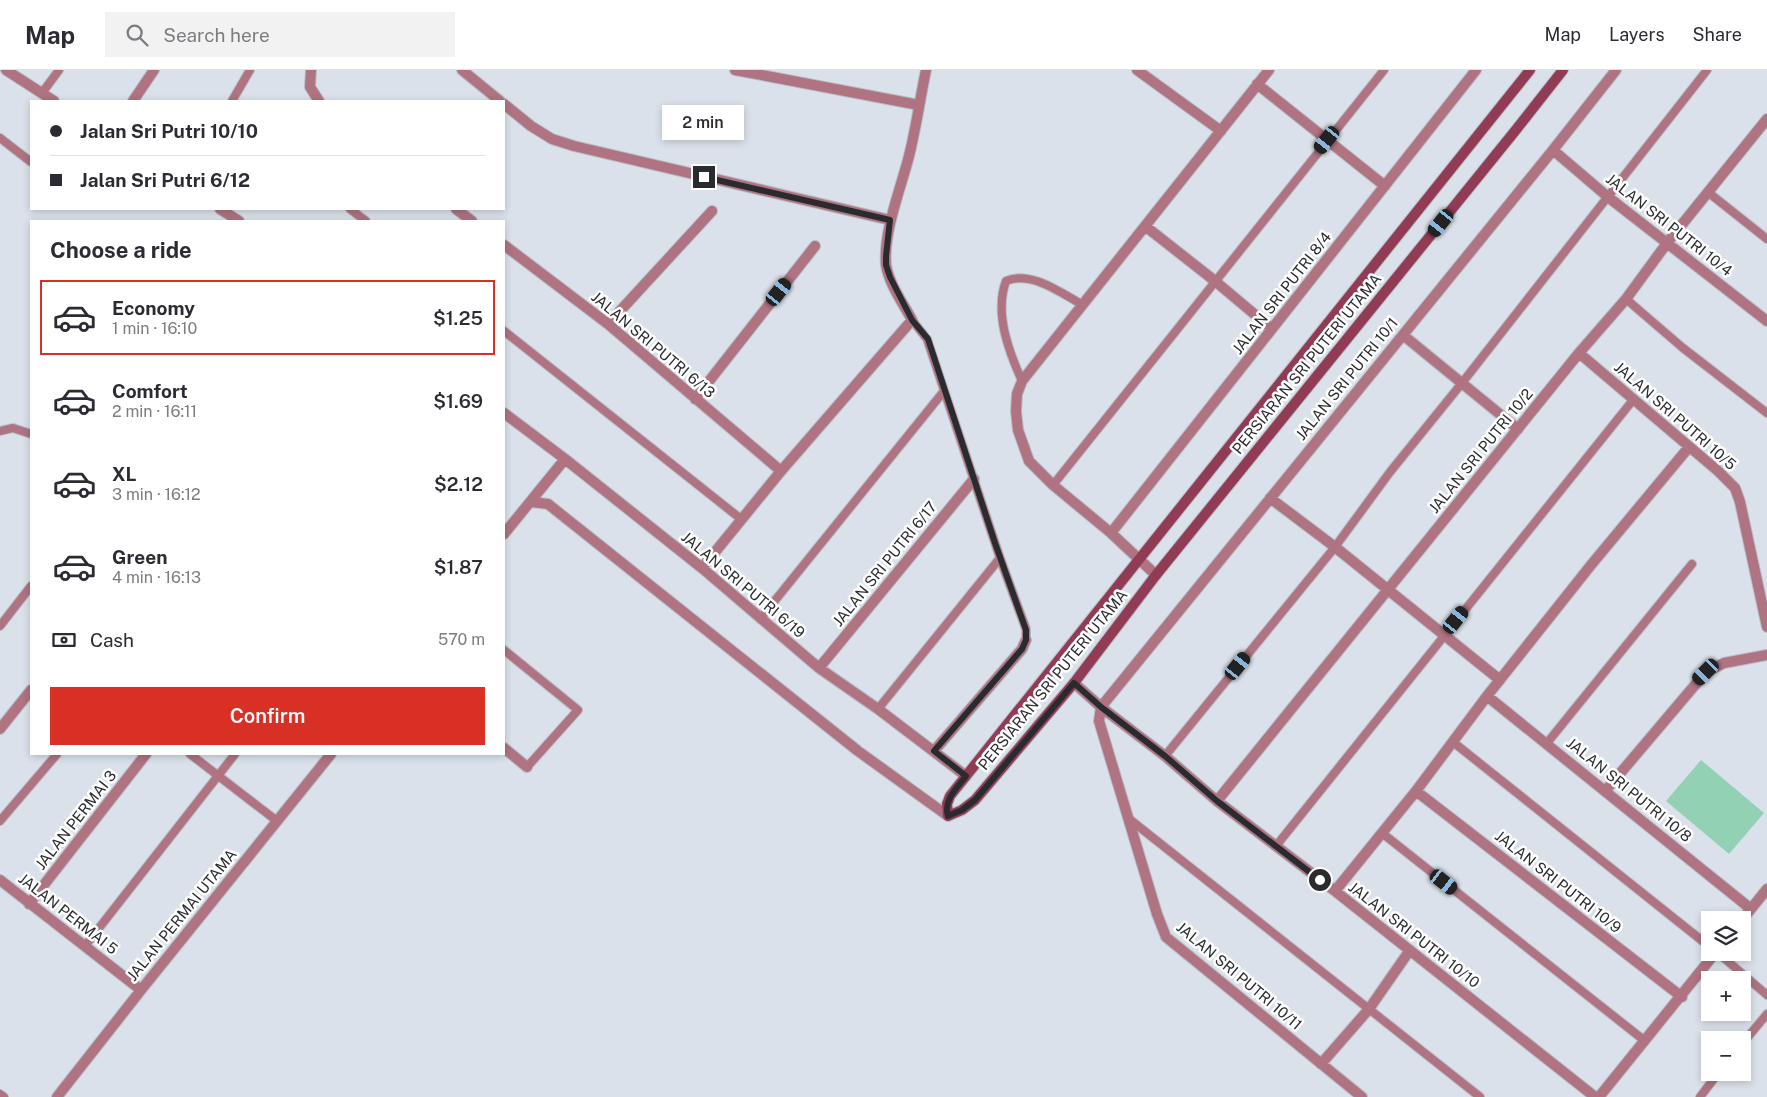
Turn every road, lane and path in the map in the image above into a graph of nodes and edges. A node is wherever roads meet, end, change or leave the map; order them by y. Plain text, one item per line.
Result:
1 (6, 70) edge
2 (58, 70) edge
3 (154, 70) edge
4 (250, 70) edge
5 (311, 70) edge
6 (462, 70) edge
7 (735, 70) edge
8 (926, 70) edge
9 (1137, 70) edge
10 (1269, 70) edge
11 (1384, 70) edge
12 (1476, 70) edge
13 (1530, 70) edge
14 (1563, 70) edge
15 (1616, 70) edge
16 (1707, 70) edge
17 (1257, 84) junction
18 (42, 93) junction
19 (52, 100) edge
20 (134, 100) edge
21 (233, 100) edge
22 (318, 100) edge
23 (499, 100) edge
24 (505, 105) edge
25 (919, 105) junction
26 (1765, 126) edge
27 (1220, 131) junction
28 (0, 138) edge
29 (1327, 140) junction
30 (1553, 150) junction
31 (30, 161) edge
32 (1385, 186) junction
33 (1709, 193) junction
34 (1608, 197) junction
35 (222, 210) edge
36 (351, 210) edge
37 (457, 210) edge
38 (712, 212) dead end
39 (237, 220) edge
40 (365, 220) edge
41 (471, 220) edge
42 (890, 220) junction
43 (1145, 226) junction
44 (1767, 239) edge
45 (1667, 243) junction
46 (505, 246) edge
47 (815, 246) dead end
48 (1215, 281) junction
49 (1626, 299) junction
50 (1083, 305) junction
51 (912, 320) junction
52 (1767, 321) edge
53 (608, 324) junction
54 (1272, 329) junction
55 (505, 332) edge
56 (1403, 335) junction
57 (1579, 353) junction
58 (1022, 382) junction
59 (1462, 383) junction
60 (944, 392) junction
61 (695, 399) junction
62 (1633, 400) junction
63 (1767, 413) edge
64 (505, 414) edge
65 (1518, 429) junction
66 (0, 431) edge
67 (30, 434) edge
68 (1689, 447) junction
69 (566, 459) junction
70 (781, 471) junction
71 (974, 479) junction
72 (1053, 485) junction
73 (1270, 498) junction
74 (532, 502) junction
75 (741, 520) junction
76 (505, 533) edge
77 (1111, 533) junction
78 (1334, 547) junction
79 (1000, 558) junction
80 (1139, 560) junction
81 (1692, 564) dead end
82 (702, 568) junction
83 (1156, 575) junction
84 (30, 587) edge
85 (1389, 590) junction
86 (760, 619) junction
87 (0, 626) edge
88 (1767, 627) edge
89 (1444, 635) junction
90 (1026, 640) joint
91 (505, 651) edge
92 (1767, 655) edge
93 (819, 668) junction
94 (1500, 680) junction
95 (1074, 683) junction
96 (30, 691) edge
97 (1487, 696) junction
98 (1101, 707) junction
99 (878, 709) junction
100 (0, 729) edge
101 (1453, 742) junction
102 (1547, 743) junction
103 (505, 749) edge
104 (934, 751) junction
105 (56, 755) edge
106 (145, 755) edge
107 (191, 755) edge
108 (234, 755) edge
109 (330, 755) edge
110 (1165, 756) junction
111 (527, 767) joint
112 (218, 776) junction
113 (966, 776) junction
114 (1606, 790) junction
115 (1416, 791) junction
116 (1217, 801) junction
117 (948, 816) junction
118 (1128, 818) junction
119 (0, 821) edge
120 (277, 821) junction
121 (1382, 834) junction
122 (1276, 846) junction
123 (0, 880) edge
124 (1767, 889) edge
125 (1335, 892) junction
126 (29, 904) junction
127 (1751, 909) joint
128 (1701, 940) edge
129 (84, 946) junction
130 (1410, 950) junction
131 (1710, 961) edge
132 (1727, 961) edge
133 (141, 990) junction
134 (1767, 995) edge
135 (1682, 997) junction
136 (1369, 1009) junction
137 (1767, 1014) edge
138 (1751, 1033) edge
139 (1645, 1041) junction
140 (1321, 1064) junction
141 (1713, 1081) edge
142 (0, 1094) edge
143 (4, 1097) edge
144 (57, 1097) edge
145 (1362, 1097) edge
146 (1480, 1097) edge
147 (1597, 1097) edge
148 (1700, 1097) edge

1 - 18 street
2 - 18 lane
3 - 20 street
4 - 21 lane
5 - 22 street
6 - 23 street
7 - 25 street
8 - 25 street
9 - 27 street
10 - 17 street
11 - 29 lane
12 - 32 street, JALAN SRI PUTRI 8/4
13 - 80 street, PERSIARAN SRI PUTERI UTAMA
14 - 83 street, PERSIARAN SRI PUTERI UTAMA
15 - 30 street, JALAN SRI PUTRI 10/1
16 - 34 lane
17 - 27 street
17 - 29 street
18 - 19 street
24 - 42 street
25 - 42 street
26 - 33 street, JALAN SRI PUTRI 10/2
27 - 43 street
28 - 31 lane
29 - 32 street
29 - 48 lane
30 - 34 street, JALAN SRI PUTRI 10/4
30 - 56 street, JALAN SRI PUTRI 10/1
32 - 54 street, JALAN SRI PUTRI 8/4
33 - 44 lane
33 - 45 street, JALAN SRI PUTRI 10/2
34 - 45 street, JALAN SRI PUTRI 10/4
34 - 59 lane
35 - 39 street
36 - 40 lane
37 - 41 street
38 - 53 street
42 - 51 street
43 - 48 street
43 - 50 street
45 - 49 street, JALAN SRI PUTRI 10/2
45 - 52 street, JALAN SRI PUTRI 10/4
46 - 53 street, JALAN SRI PUTRI 6/13
47 - 61 street
48 - 54 street
48 - 72 lane
49 - 57 street, JALAN SRI PUTRI 10/2
49 - 63 lane
50 - 58 street
50 - 58 lane
51 - 60 lane
51 - 70 street
53 - 61 street, JALAN SRI PUTRI 6/13
54 - 77 street, JALAN SRI PUTRI 8/4
55 - 75 lane
56 - 59 street
56 - 73 street, JALAN SRI PUTRI 10/1
57 - 62 street, JALAN SRI PUTRI 10/5
57 - 65 street, JALAN SRI PUTRI 10/2
58 - 72 street
59 - 65 street
59 - 78 lane
60 - 71 lane
60 - 86 lane
61 - 70 street, JALAN SRI PUTRI 6/13
62 - 68 street, JALAN SRI PUTRI 10/5
62 - 89 lane
64 - 69 street, JALAN SRI PUTRI 6/19
65 - 85 street, JALAN SRI PUTRI 10/2
66 - 67 lane
68 - 88 street, JALAN SRI PUTRI 10/5
68 - 94 street
69 - 74 street
69 - 82 street, JALAN SRI PUTRI 6/19
70 - 75 street
71 - 79 lane
71 - 93 street, JALAN SRI PUTRI 6/17
72 - 77 street
73 - 78 street
73 - 98 street, JALAN SRI PUTRI 10/1
74 - 76 street
74 - 117 street
75 - 82 street
77 - 80 street
78 - 85 street
78 - 110 lane
79 - 90 lane
79 - 99 lane
80 - 83 street
80 - 113 street, PERSIARAN SRI PUTERI UTAMA
81 - 102 lane
82 - 86 street, JALAN SRI PUTRI 6/19
83 - 95 street, PERSIARAN SRI PUTERI UTAMA
84 - 87 lane
85 - 89 street
85 - 116 street, JALAN SRI PUTRI 10/2
86 - 93 street, JALAN SRI PUTRI 6/19
89 - 94 street
89 - 122 lane
90 - 104 street
91 - 111 lane
92 - 114 street
93 - 99 street, JALAN SRI PUTRI 6/19
94 - 97 street
95 - 98 street, JALAN SRI PUTRI 10/10
95 - 117 street, PERSIARAN SRI PUTERI UTAMA
96 - 100 street
97 - 101 street
97 - 102 street, JALAN SRI PUTRI 10/8
98 - 110 street, JALAN SRI PUTRI 10/10
98 - 118 street, JALAN SRI PUTRI 10/11
99 - 104 street, JALAN SRI PUTRI 6/19
101 - 115 street
101 - 128 lane
102 - 114 street, JALAN SRI PUTRI 10/8
103 - 111 street
104 - 113 street, JALAN SRI PUTRI 6/19
105 - 119 lane
106 - 126 street, JALAN PERMAI 3
107 - 112 lane
108 - 112 lane
109 - 120 street, JALAN PERMAI UTAMA
110 - 116 street, JALAN SRI PUTRI 10/10
112 - 120 lane
112 - 129 lane
113 - 117 street, PERSIARAN SRI PUTERI UTAMA
114 - 127 street, JALAN SRI PUTRI 10/8
115 - 121 street
115 - 135 street, JALAN SRI PUTRI 10/9
116 - 122 street, JALAN SRI PUTRI 10/10
118 - 136 lane
118 - 140 street, JALAN SRI PUTRI 10/11
120 - 133 street, JALAN PERMAI UTAMA
121 - 125 street
121 - 139 lane
122 - 125 street, JALAN SRI PUTRI 10/10
123 - 126 street, JALAN PERMAI 5
124 - 127 street
125 - 130 street, JALAN SRI PUTRI 10/10
126 - 129 street, JALAN PERMAI 5
129 - 133 street, JALAN PERMAI 5
130 - 136 street
130 - 147 street, JALAN SRI PUTRI 10/10
131 - 135 street
132 - 134 lane
133 - 144 street, JALAN PERMAI UTAMA
135 - 139 street
136 - 140 street
136 - 146 lane
137 - 138 lane
139 - 147 street
140 - 145 street, JALAN SRI PUTRI 10/11
141 - 148 lane
142 - 143 lane

